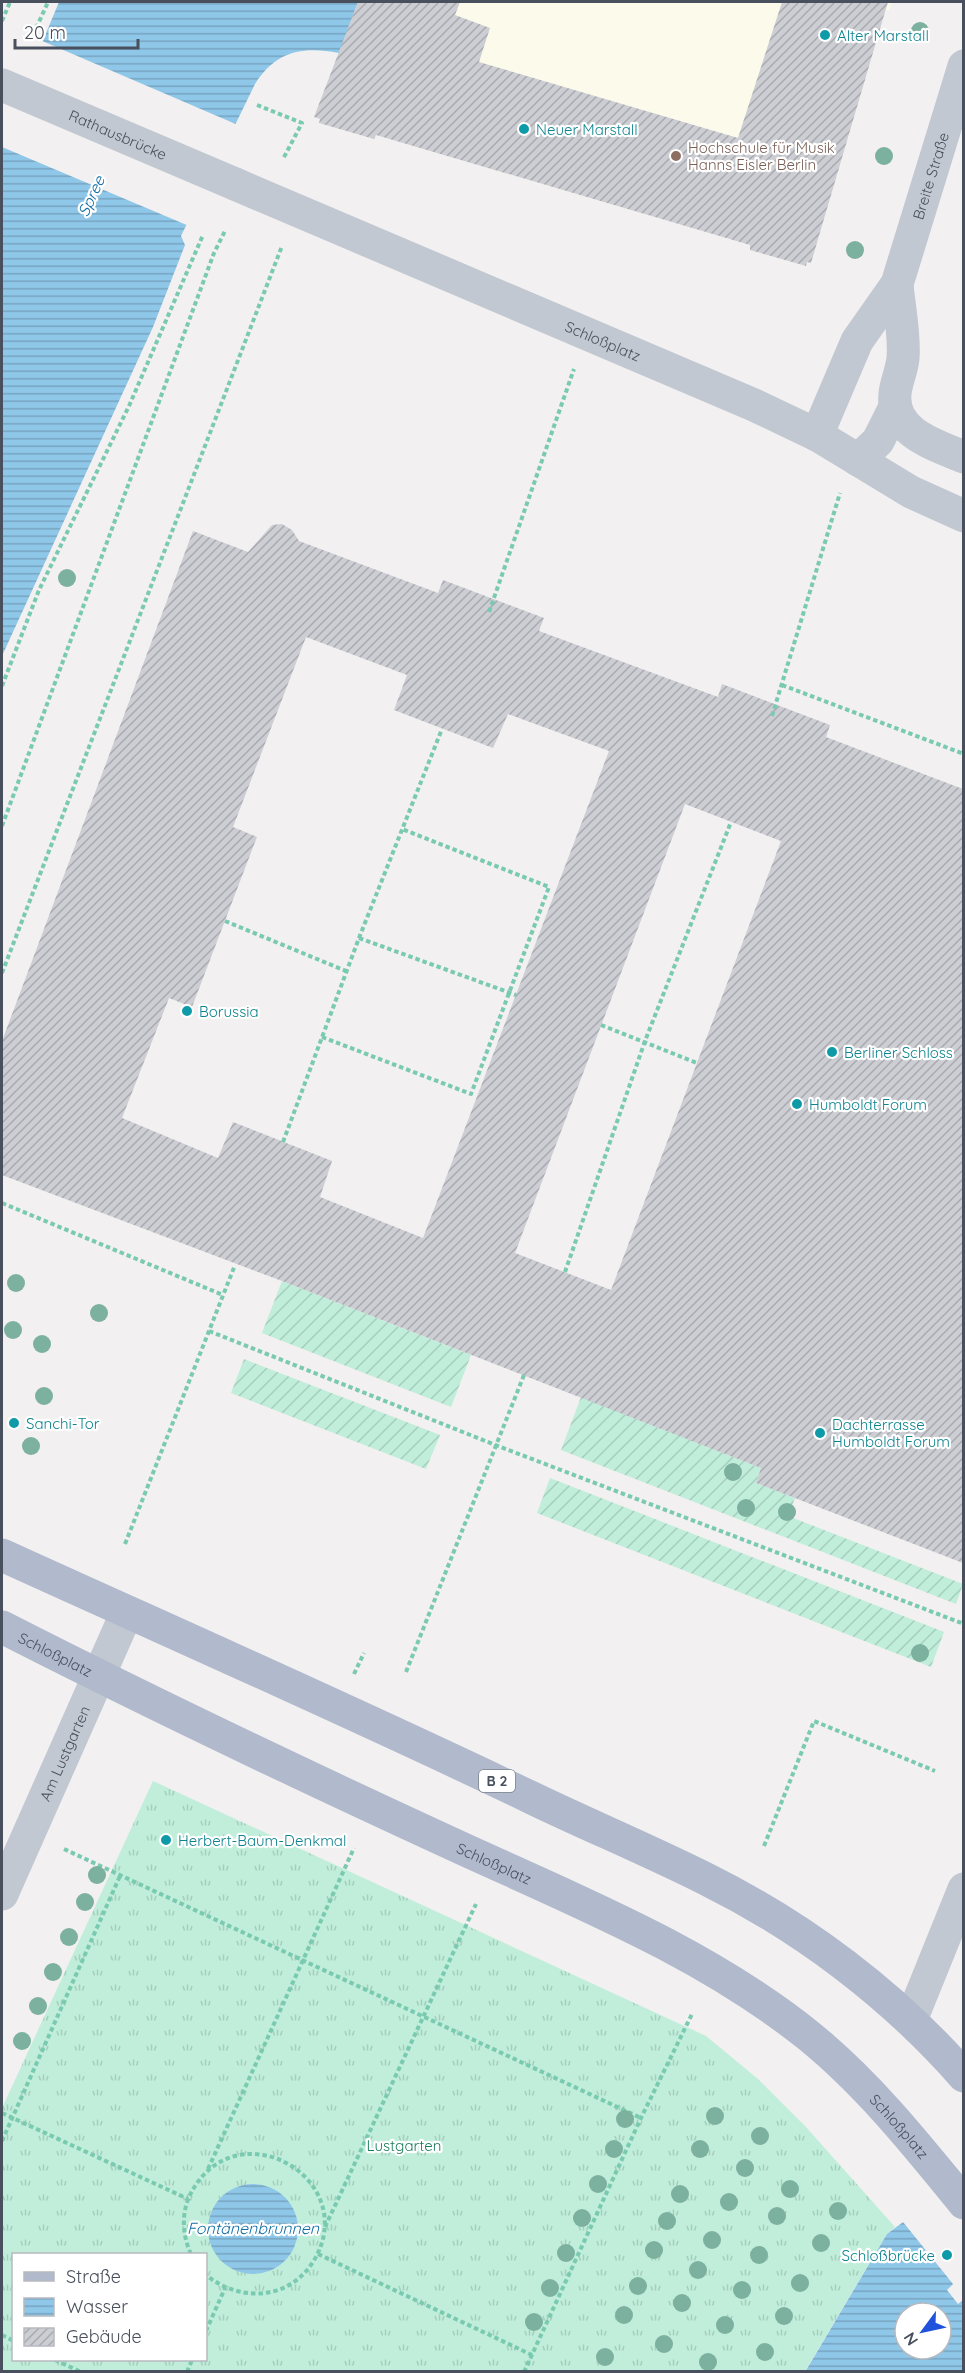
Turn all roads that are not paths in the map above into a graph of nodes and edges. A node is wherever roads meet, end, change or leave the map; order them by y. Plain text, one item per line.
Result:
1 (963, 66) edge
2 (2, 85) edge
3 (950, 155) edge
4 (235, 184) joint
5 (897, 284) junction
6 (897, 392) junction
7 (817, 435) junction
8 (963, 457) edge
9 (850, 473) junction
10 (963, 516) edge
11 (2, 1555) edge
12 (127, 1612) junction
13 (2, 1627) edge
14 (98, 1676) junction
15 (963, 1889) edge
16 (2, 1894) edge
17 (911, 2020) junction
18 (963, 2076) edge
19 (963, 2203) edge

1 - 3 street, Breite Straße
2 - 4 street, Rathausbrücke, bridge
3 - 5 street, Breite Straße
4 - 7 street, Schloßplatz
5 - 6 street, Breite Straße
5 - 7 street, Breite Straße
6 - 8 street
6 - 9 street
7 - 9 street, Schloßplatz
9 - 10 street, Schloßplatz
11 - 12 main road, B 2
12 - 14 street, Am Lustgarten
12 - 17 main road, B 2
13 - 14 main road, Schloßplatz
14 - 16 street, Am Lustgarten
14 - 19 main road, Schloßplatz
15 - 17 street
17 - 18 main road, B 2

